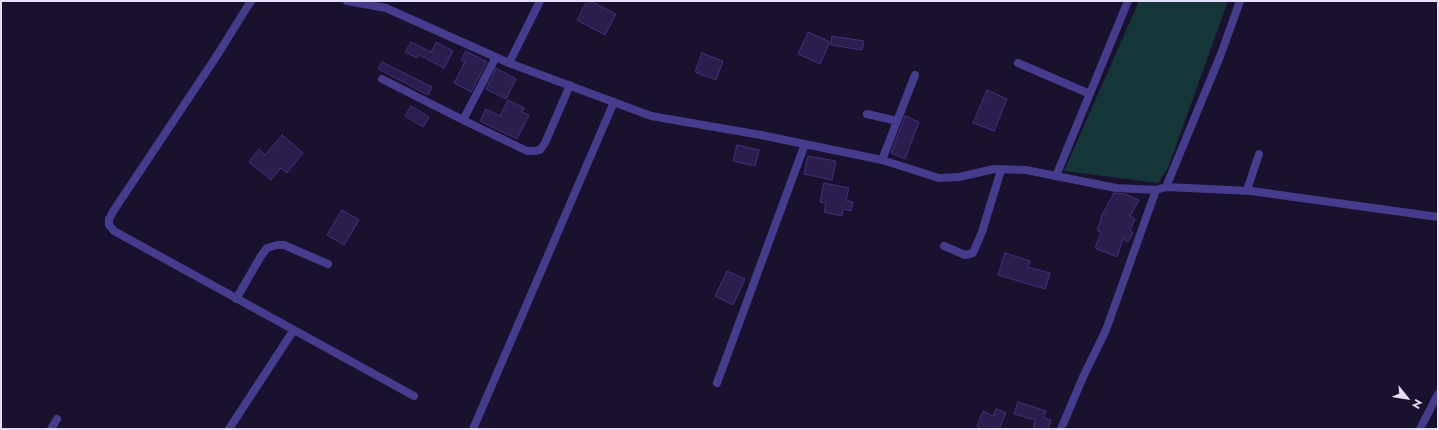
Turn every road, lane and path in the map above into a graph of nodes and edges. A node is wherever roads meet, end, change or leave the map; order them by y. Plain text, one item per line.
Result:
1 (251, 1) edge
2 (347, 1) edge
3 (540, 1) edge
4 (1128, 1) edge
5 (1240, 1) edge
6 (496, 57) junction
7 (509, 63) junction
8 (1018, 63) dead end
9 (915, 75) dead end
10 (382, 79) dead end
11 (570, 85) junction
12 (1090, 94) junction
13 (614, 102) junction
14 (867, 114) dead end
15 (463, 120) junction
16 (897, 121) junction
17 (804, 144) junction
18 (1259, 154) dead end
19 (882, 160) junction
20 (1001, 170) junction
21 (1056, 176) junction
22 (1166, 187) junction
23 (1156, 190) junction
24 (1247, 190) junction
25 (1438, 217) edge
26 (944, 246) dead end
27 (328, 264) dead end
28 (236, 299) junction
29 (293, 330) junction
30 (717, 383) dead end
31 (1438, 394) edge
32 (414, 396) dead end
33 (57, 419) dead end
34 (51, 429) edge
35 (229, 429) edge
36 (473, 429) edge
37 (1062, 429) edge
38 (1420, 429) edge

1 - 28 street
2 - 6 street
3 - 7 street
4 - 12 street
5 - 22 street
6 - 7 street
6 - 15 street
7 - 11 street
8 - 12 street
9 - 16 street
10 - 15 street
11 - 13 street
11 - 15 street
12 - 21 street
13 - 17 street
13 - 36 street
14 - 16 street
16 - 19 street
17 - 19 street
17 - 30 street
18 - 24 street
19 - 20 street
20 - 21 street
20 - 26 street
21 - 23 street
22 - 23 street
22 - 24 street
23 - 37 street
24 - 25 street
27 - 28 street
28 - 29 street
29 - 32 street
29 - 35 street
31 - 38 street
33 - 34 street

